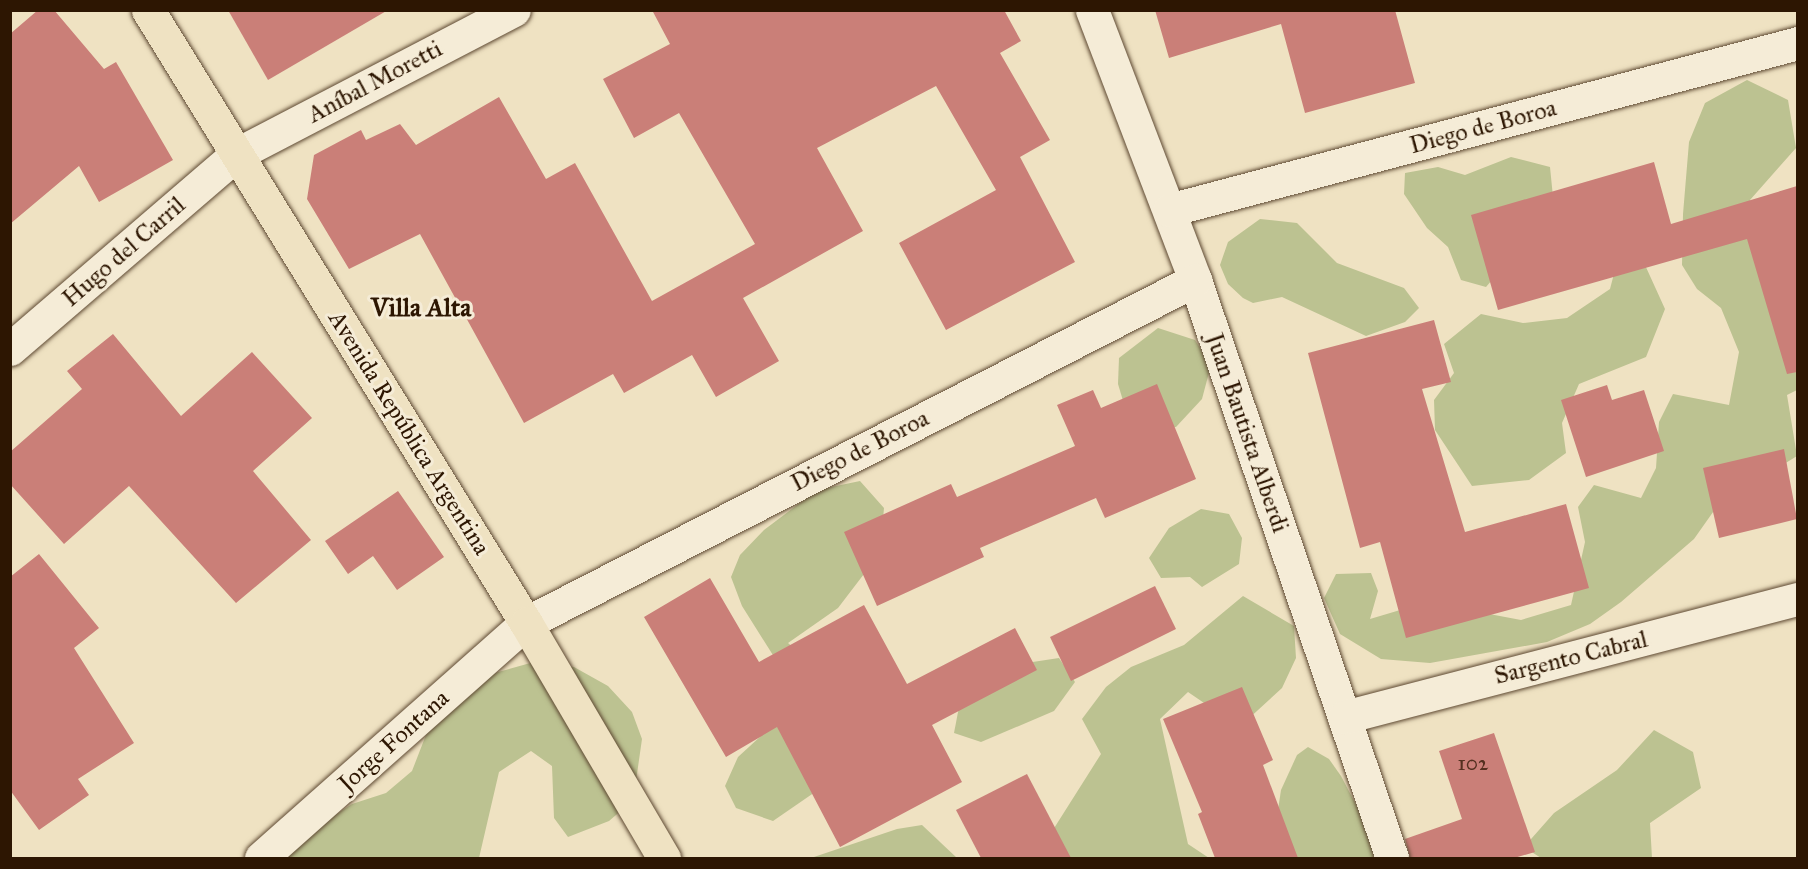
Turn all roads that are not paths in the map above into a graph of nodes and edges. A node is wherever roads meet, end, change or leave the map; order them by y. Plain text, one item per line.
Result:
1 (148, 10) edge
2 (514, 10) edge
3 (1092, 10) edge
4 (1797, 43) edge
5 (237, 154) junction
6 (1169, 210) junction
7 (1194, 280) junction
8 (10, 349) edge
9 (1797, 600) edge
10 (526, 623) junction
11 (1344, 717) junction
12 (261, 858) edge
13 (664, 858) edge
14 (1392, 858) edge

1 - 5 main road, Avenida República Argentina
2 - 5 street, Aníbal Moretti
3 - 6 street, Juan Bautista Alberdi
4 - 6 street, Diego de Boroa
5 - 8 street, Hugo del Carril
5 - 10 main road, Avenida República Argentina
6 - 7 street, Juan Bautista Alberdi
7 - 10 street, Diego de Boroa
7 - 11 street, Juan Bautista Alberdi
9 - 11 street, Sargento Cabral
10 - 12 street, Jorge Fontana
10 - 13 main road, Avenida República Argentina
11 - 14 street, Juan Bautista Alberdi

